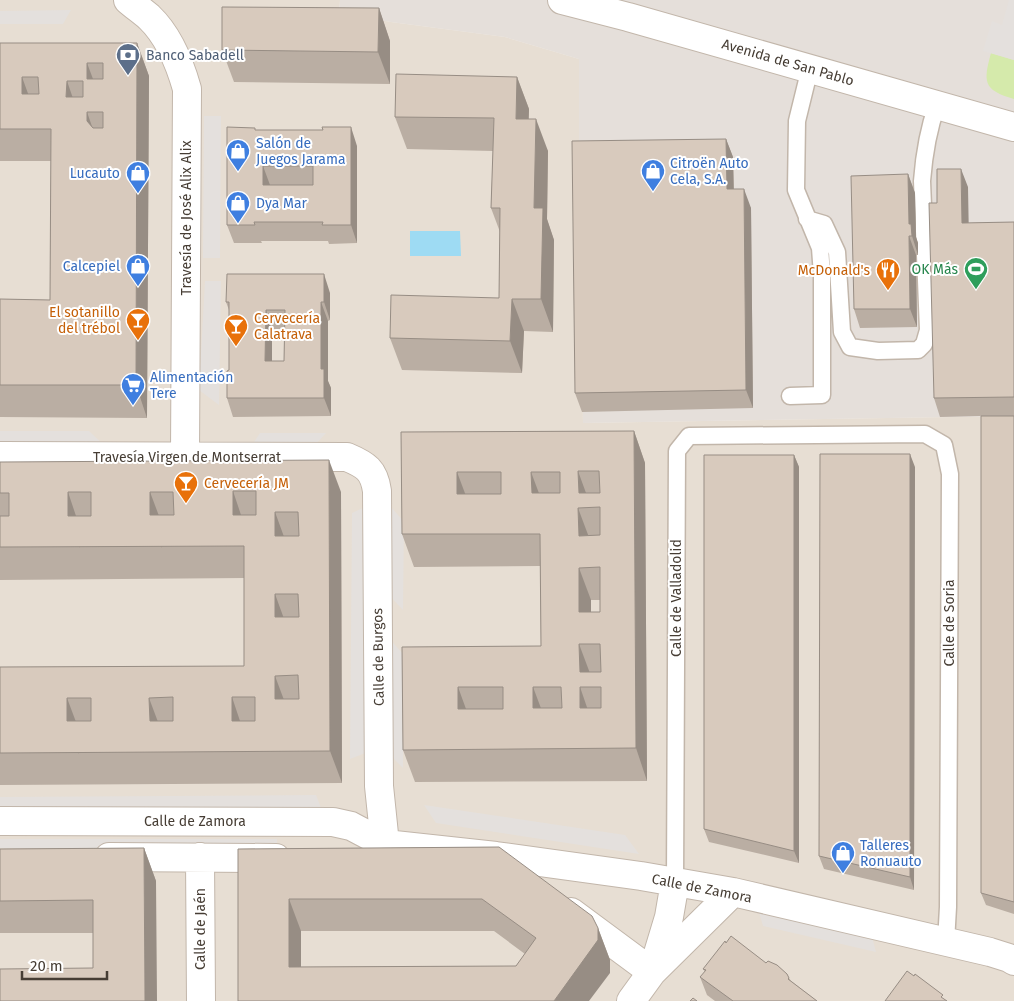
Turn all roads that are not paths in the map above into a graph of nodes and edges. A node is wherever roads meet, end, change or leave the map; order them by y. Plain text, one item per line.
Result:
1 (128, 0) edge
2 (562, 0) edge
3 (630, 8) edge
4 (810, 68) junction
5 (937, 105) junction
6 (1014, 127) edge
7 (806, 219) junction
8 (790, 396) dead end
9 (806, 435) joint
10 (0, 456) edge
11 (185, 456) junction
12 (370, 471) joint
13 (0, 821) edge
14 (385, 844) junction
15 (496, 856) junction
16 (86, 857) edge
17 (200, 857) junction
18 (357, 857) edge
19 (305, 858) edge
20 (675, 882) junction
21 (733, 892) junction
22 (946, 942) junction
23 (1014, 961) edge
24 (652, 972) junction
25 (201, 1001) edge
26 (630, 1001) edge

1 - 11 street, Travesía de José Alix Alix
2 - 3 street, Avenida de San Pablo
3 - 4 street, Avenida de San Pablo
4 - 5 street, Avenida de San Pablo
4 - 7 lane
5 - 6 street, Avenida de San Pablo
5 - 7 lane
7 - 8 lane
9 - 20 lane, Calle de Valladolid
9 - 22 lane, Calle de Soria
10 - 11 street, Travesía Virgen de Montserrat
11 - 12 street, Travesía Virgen de Montserrat
12 - 14 street, Calle de Burgos
13 - 14 street, Calle de Zamora
14 - 15 street, Calle de Zamora
14 - 18 street
15 - 20 street, Calle de Zamora
15 - 24 street
16 - 17 street
17 - 19 street
17 - 25 street, Calle de Jaén
20 - 21 street, Calle de Zamora
20 - 24 street
21 - 22 street, Calle de Zamora
21 - 24 street
22 - 23 street, Calle de Zamora
24 - 26 street

